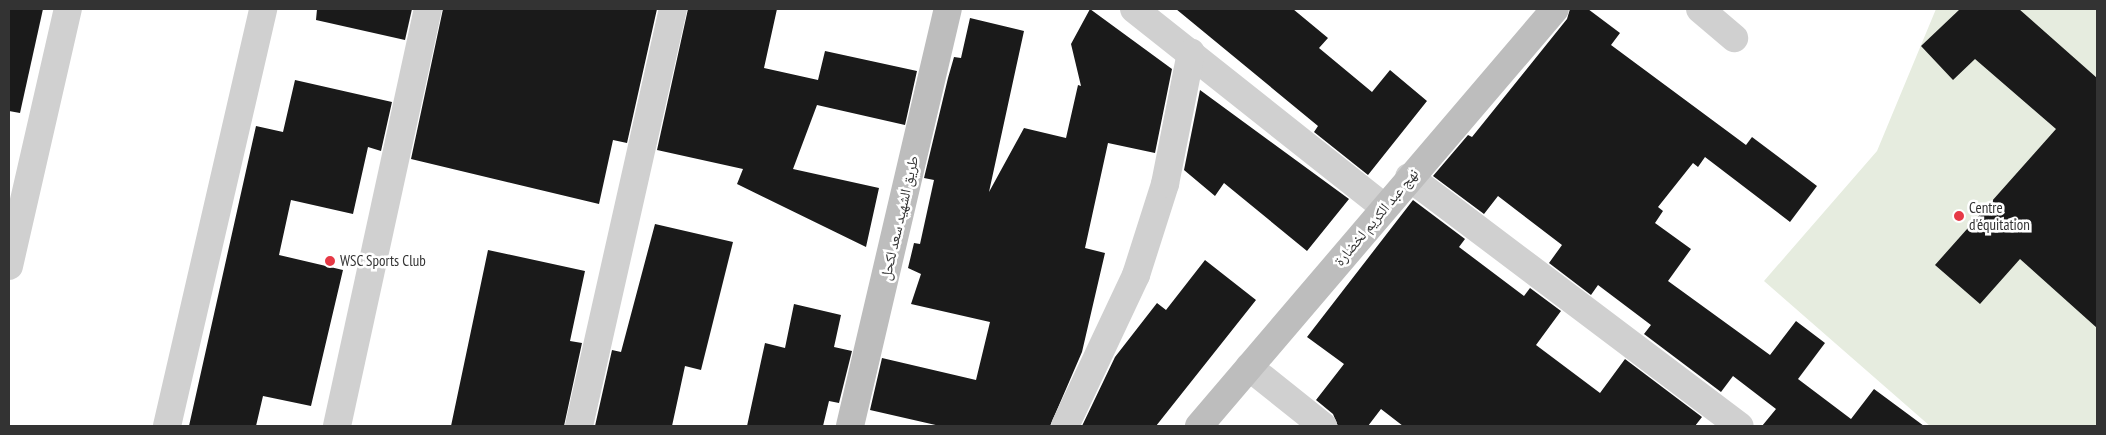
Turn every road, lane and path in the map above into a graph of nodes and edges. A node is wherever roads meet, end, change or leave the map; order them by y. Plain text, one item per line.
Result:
1 (68, 9) edge
2 (263, 9) edge
3 (428, 9) edge
4 (672, 9) edge
5 (948, 9) edge
6 (1134, 9) edge
7 (1555, 9) edge
8 (1700, 9) edge
9 (1734, 38) dead end
10 (1191, 53) junction
11 (1409, 177) junction
12 (1384, 207) junction
13 (9, 266) edge
14 (1250, 367) junction
15 (167, 426) edge
16 (337, 426) edge
17 (579, 426) edge
18 (850, 426) edge
19 (1065, 426) edge
20 (1199, 426) edge
21 (1324, 426) edge
22 (1740, 426) edge

1 - 13 street
2 - 15 street
3 - 16 street
4 - 17 street
5 - 18 main road, طريق الشهيد سعد لكحل
6 - 10 street
7 - 11 main road, نهج عبد الكريم لخضارة
8 - 9 street
10 - 12 street
10 - 19 street
11 - 12 main road, نهج عبد الكريم لخضارة
11 - 22 street
12 - 14 main road, نهج عبد الكريم لخضارة
14 - 20 main road, نهج عبد الكريم لخضارة
14 - 21 street

